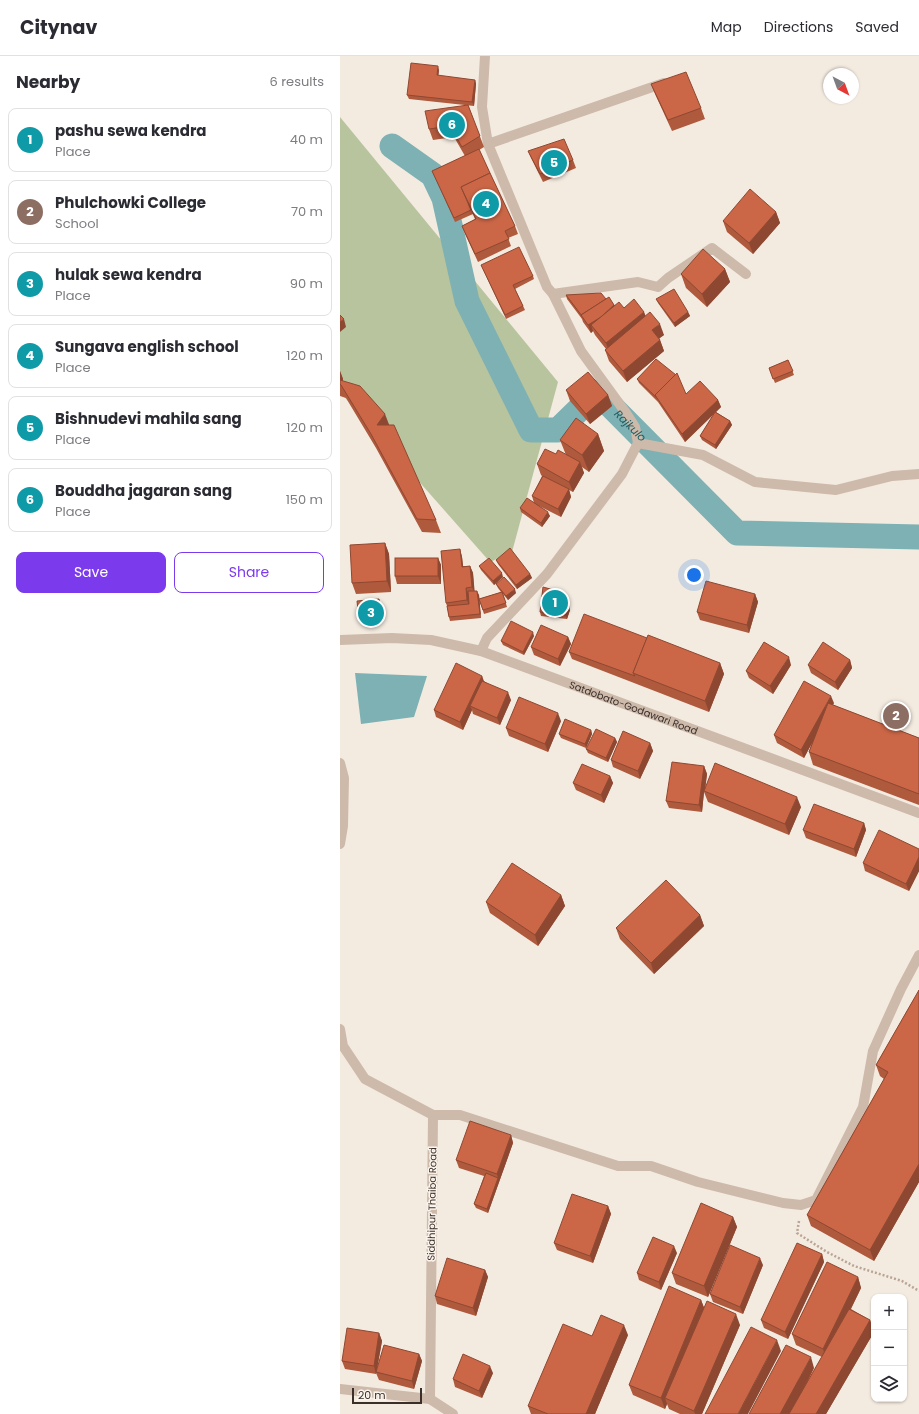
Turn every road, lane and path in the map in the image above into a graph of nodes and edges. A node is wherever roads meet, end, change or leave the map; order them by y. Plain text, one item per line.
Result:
1 (485, 56) edge
2 (673, 80) edge
3 (488, 144) junction
4 (746, 274) dead end
5 (552, 294) junction
6 (638, 443) junction
7 (919, 474) edge
8 (340, 640) edge
9 (481, 651) junction
10 (340, 763) edge
11 (919, 813) edge
12 (340, 844) edge
13 (919, 955) edge
14 (340, 1029) edge
15 (341, 1046) edge
16 (433, 1115) junction
17 (801, 1205) junction
18 (919, 1291) edge
19 (340, 1389) edge
20 (430, 1399) junction
21 (453, 1414) edge

1 - 3 street
2 - 3 street
3 - 5 street
4 - 5 street
5 - 6 street
6 - 7 street
6 - 9 street
8 - 9 street, Satdobato-Godawari Road
9 - 11 street, Satdobato-Godawari Road
10 - 12 street
13 - 17 street
14 - 15 street
15 - 16 street
16 - 17 street
16 - 20 street, Siddhipur Thaiba Road
17 - 18 path
19 - 20 street
20 - 21 street

